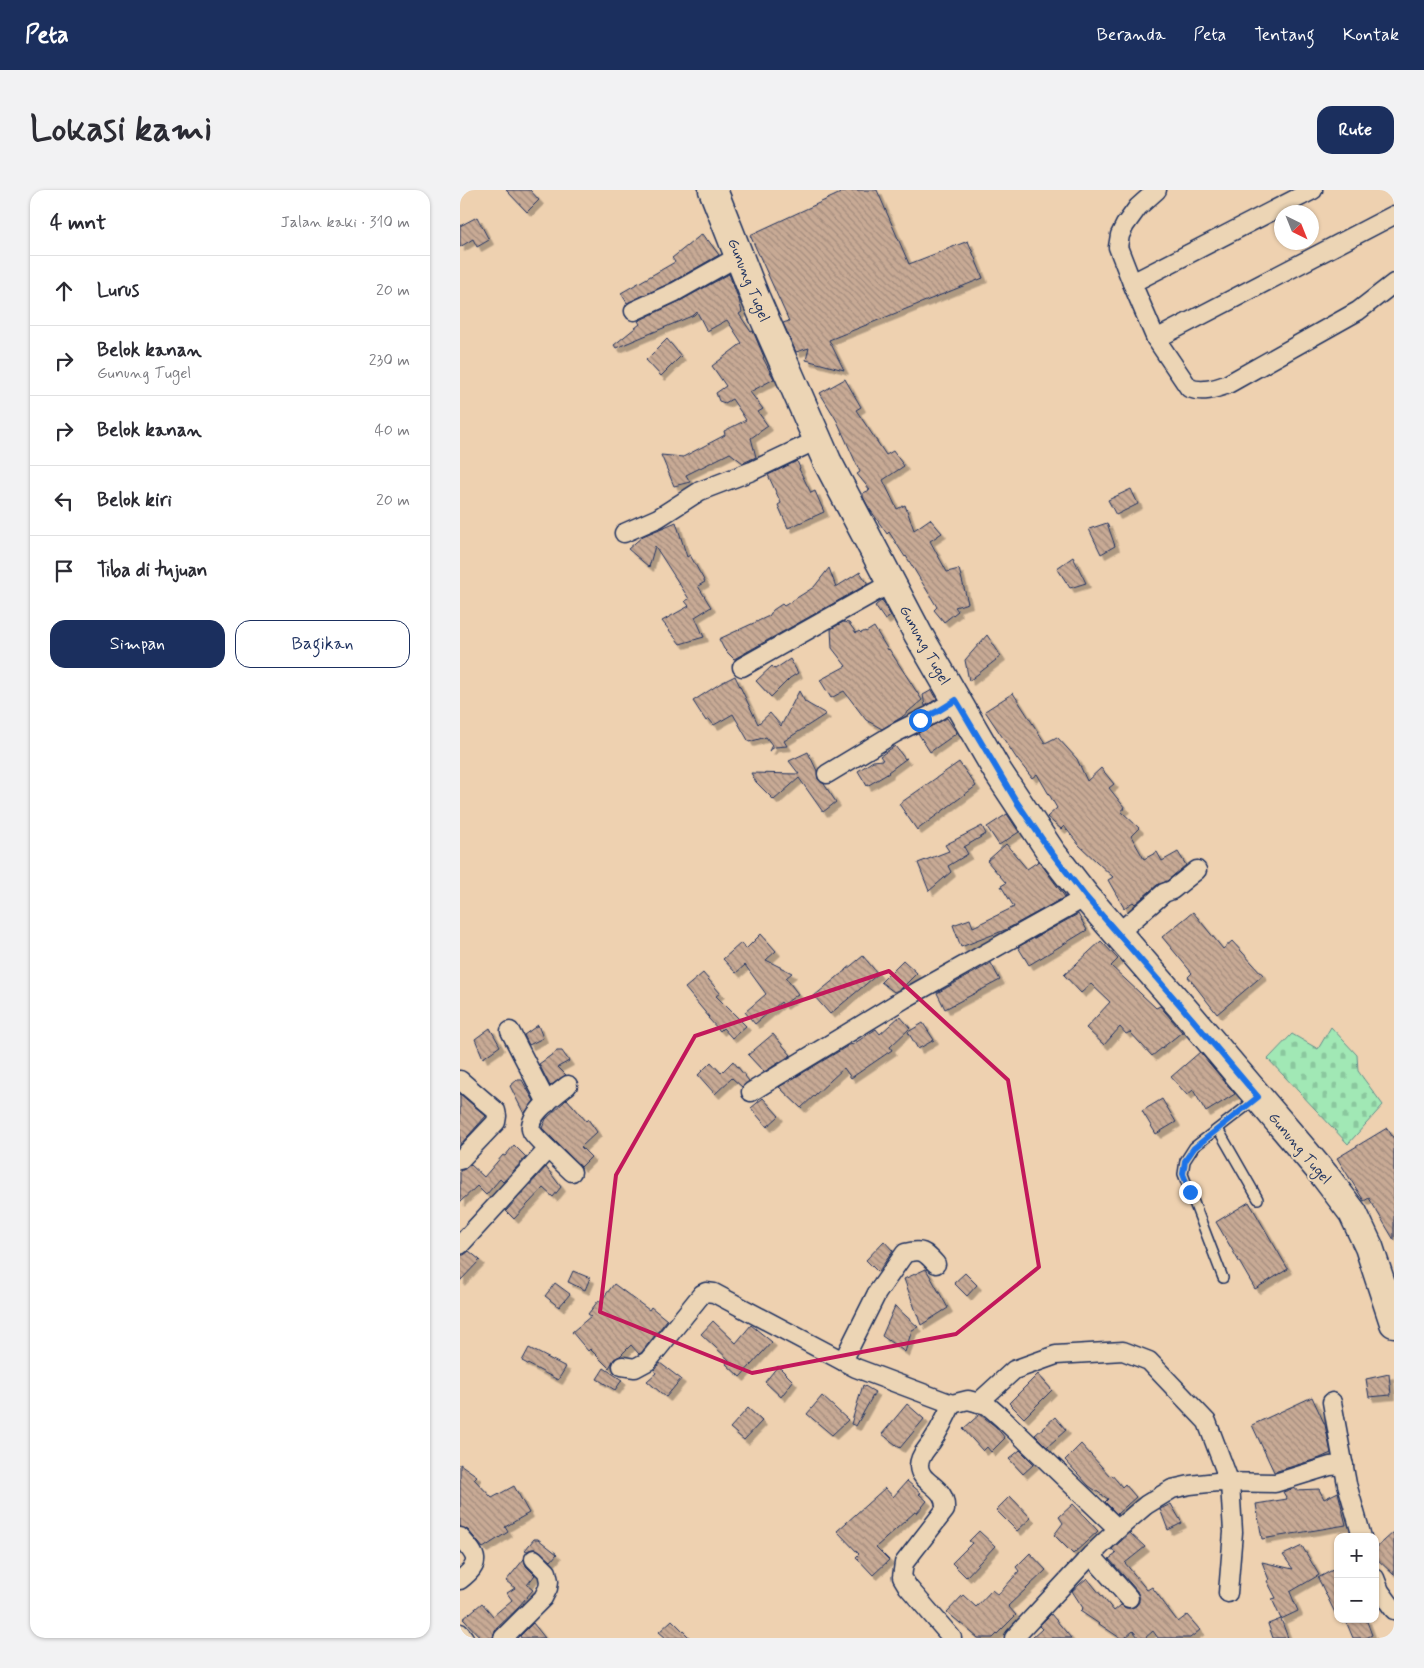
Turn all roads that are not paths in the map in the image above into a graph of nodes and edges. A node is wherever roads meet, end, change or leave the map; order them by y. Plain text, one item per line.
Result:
1 (1156, 190) edge
2 (1313, 190) edge
3 (719, 192) edge
4 (1394, 215) edge
5 (739, 256) junction
6 (1394, 283) edge
7 (1132, 284) junction
8 (634, 311) dead end
9 (1156, 339) junction
10 (817, 440) junction
11 (624, 533) dead end
12 (891, 583) junction
13 (742, 668) dead end
14 (956, 700) junction
15 (827, 774) dead end
16 (1197, 870) dead end
17 (1086, 897) junction
18 (1117, 934) junction
19 (510, 1031) dead end
20 (460, 1080) edge
21 (568, 1085) dead end
22 (751, 1092) dead end
23 (1258, 1097) junction
24 (547, 1103) junction
25 (1218, 1129) junction
26 (548, 1149) junction
27 (460, 1160) edge
28 (572, 1172) dead end
29 (1258, 1200) dead end
30 (460, 1245) edge
31 (936, 1264) dead end
32 (1223, 1278) dead end
33 (1394, 1323) edge
34 (843, 1361) junction
35 (622, 1366) dead end
36 (1332, 1402) dead end
37 (978, 1403) junction
38 (952, 1404) junction
39 (1344, 1464) junction
40 (1230, 1483) junction
41 (1118, 1529) junction
42 (1361, 1533) edge
43 (460, 1537) edge
44 (1091, 1555) junction
45 (534, 1559) dead end
46 (460, 1580) edge
47 (1379, 1588) edge
48 (1228, 1593) dead end
49 (1130, 1598) dead end
50 (1394, 1610) edge
51 (460, 1633) edge
52 (464, 1638) edge
53 (503, 1638) edge
54 (952, 1638) edge
55 (1014, 1638) edge

1 - 7 street
2 - 7 street
3 - 5 main road, Gunung Tugel
4 - 9 street
5 - 8 street
5 - 10 main road, Gunung Tugel
6 - 9 street
7 - 9 street
10 - 11 street
10 - 12 main road, Gunung Tugel
12 - 13 street
12 - 14 main road, Gunung Tugel
14 - 15 street
14 - 17 main road, Gunung Tugel
16 - 18 street
17 - 18 main road, Gunung Tugel
17 - 22 street
18 - 23 main road, Gunung Tugel
19 - 24 street
20 - 27 street
21 - 24 street
23 - 25 lane
23 - 33 main road, Gunung Tugel
24 - 26 street
25 - 29 lane
25 - 32 lane
26 - 28 street
26 - 30 street
31 - 34 street
34 - 35 street
34 - 38 street
36 - 39 street
37 - 38 street
37 - 40 street
37 - 41 street
38 - 54 street
39 - 40 street
39 - 42 street
40 - 41 street
40 - 48 street
41 - 44 street
43 - 46 street
44 - 49 street
44 - 55 street
45 - 53 street
47 - 50 street
51 - 52 street

